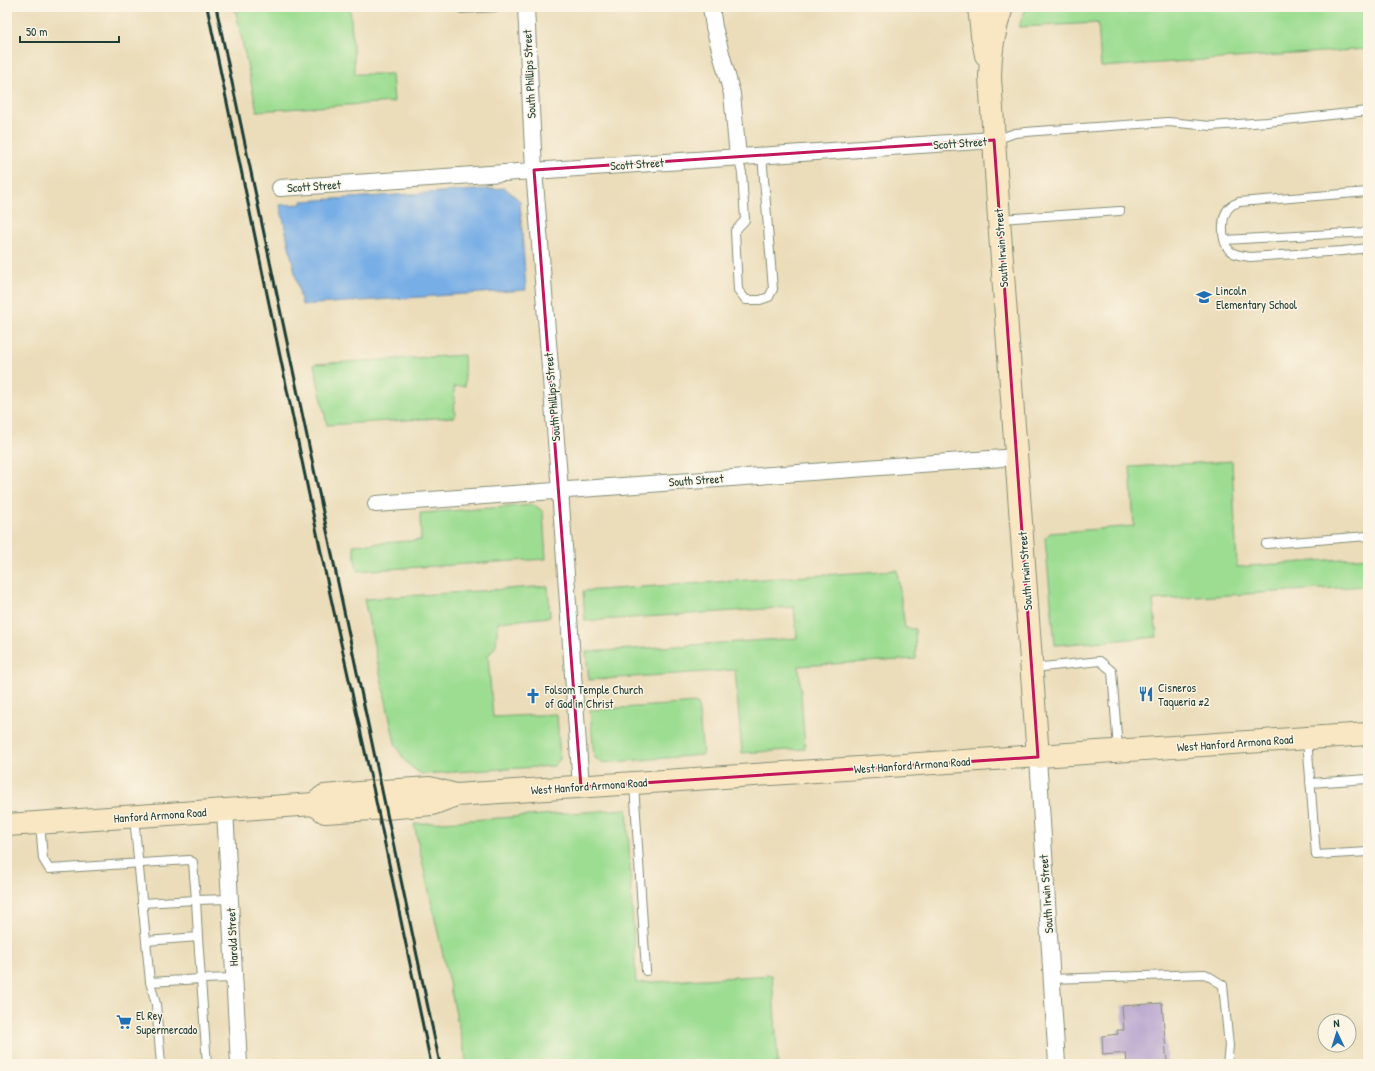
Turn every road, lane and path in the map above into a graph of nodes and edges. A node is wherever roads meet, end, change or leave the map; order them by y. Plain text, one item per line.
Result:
1 (498, 7) edge
2 (526, 7) edge
3 (711, 7) edge
4 (979, 7) edge
5 (1002, 7) edge
6 (462, 9) dead end
7 (990, 78) junction
8 (1368, 111) edge
9 (994, 140) junction
10 (762, 155) junction
11 (738, 157) junction
12 (534, 170) junction
13 (280, 188) dead end
14 (1368, 192) edge
15 (1120, 211) dead end
16 (999, 219) junction
17 (1368, 232) edge
18 (1225, 240) junction
19 (1368, 248) edge
20 (1017, 457) junction
21 (560, 490) junction
22 (376, 504) dead end
23 (1368, 536) edge
24 (1266, 544) dead end
25 (1032, 668) junction
26 (1368, 734) edge
27 (1307, 738) junction
28 (1118, 751) junction
29 (1038, 757) junction
30 (1368, 779) edge
31 (1310, 783) junction
32 (634, 784) junction
33 (581, 787) junction
34 (456, 795) joint
35 (225, 810) junction
36 (134, 816) junction
37 (40, 823) junction
38 (7, 825) edge
39 (1368, 852) edge
40 (138, 864) junction
41 (230, 899) junction
42 (196, 900) junction
43 (142, 903) junction
44 (198, 937) junction
45 (146, 941) junction
46 (646, 971) dead end
47 (234, 978) junction
48 (201, 979) junction
49 (1051, 979) junction
50 (150, 982) junction
51 (161, 1064) edge
52 (207, 1064) edge
53 (239, 1064) edge
54 (1057, 1064) edge
55 (1227, 1064) edge

1 - 6 lane
2 - 12 street, South Phillips Street
3 - 11 street
4 - 7 main road
5 - 7 main road
7 - 9 main road, South Irwin Street
8 - 9 lane
9 - 10 street, Scott Street
9 - 16 main road, South Irwin Street
10 - 11 street, Scott Street
10 - 11 lane
11 - 12 street, Scott Street
12 - 13 street, Scott Street
12 - 21 street, South Phillips Street
14 - 18 lane
15 - 16 lane
16 - 20 main road, South Irwin Street
17 - 18 lane
18 - 19 lane
20 - 21 street, South Street
20 - 25 main road, South Irwin Street
21 - 22 street, South Street
21 - 33 street, South Phillips Street
23 - 24 lane
25 - 28 lane
25 - 29 main road, South Irwin Street
26 - 27 main road, West Hanford Armona Road
27 - 28 main road, West Hanford Armona Road
27 - 31 lane
28 - 29 main road, West Hanford Armona Road
29 - 32 main road, West Hanford Armona Road
29 - 49 street, South Irwin Street
30 - 31 lane
31 - 39 lane
32 - 33 main road, West Hanford Armona Road
32 - 46 lane
33 - 34 main road, West Hanford Armona Road
34 - 35 main road, Hanford Armona Road
35 - 36 main road, Hanford Armona Road
35 - 41 street, Harold Street
36 - 37 main road, Hanford Armona Road
36 - 40 lane
37 - 38 main road, Hanford Armona Road
37 - 40 lane
40 - 42 lane
40 - 43 lane
41 - 42 lane
41 - 47 street, Harold Street
42 - 43 lane
42 - 44 lane
43 - 45 lane
44 - 45 lane
44 - 48 lane
45 - 50 lane
47 - 48 lane
47 - 53 street, Harold Street
48 - 50 lane
48 - 52 lane
49 - 54 street, South Irwin Street
49 - 55 lane
50 - 51 lane

